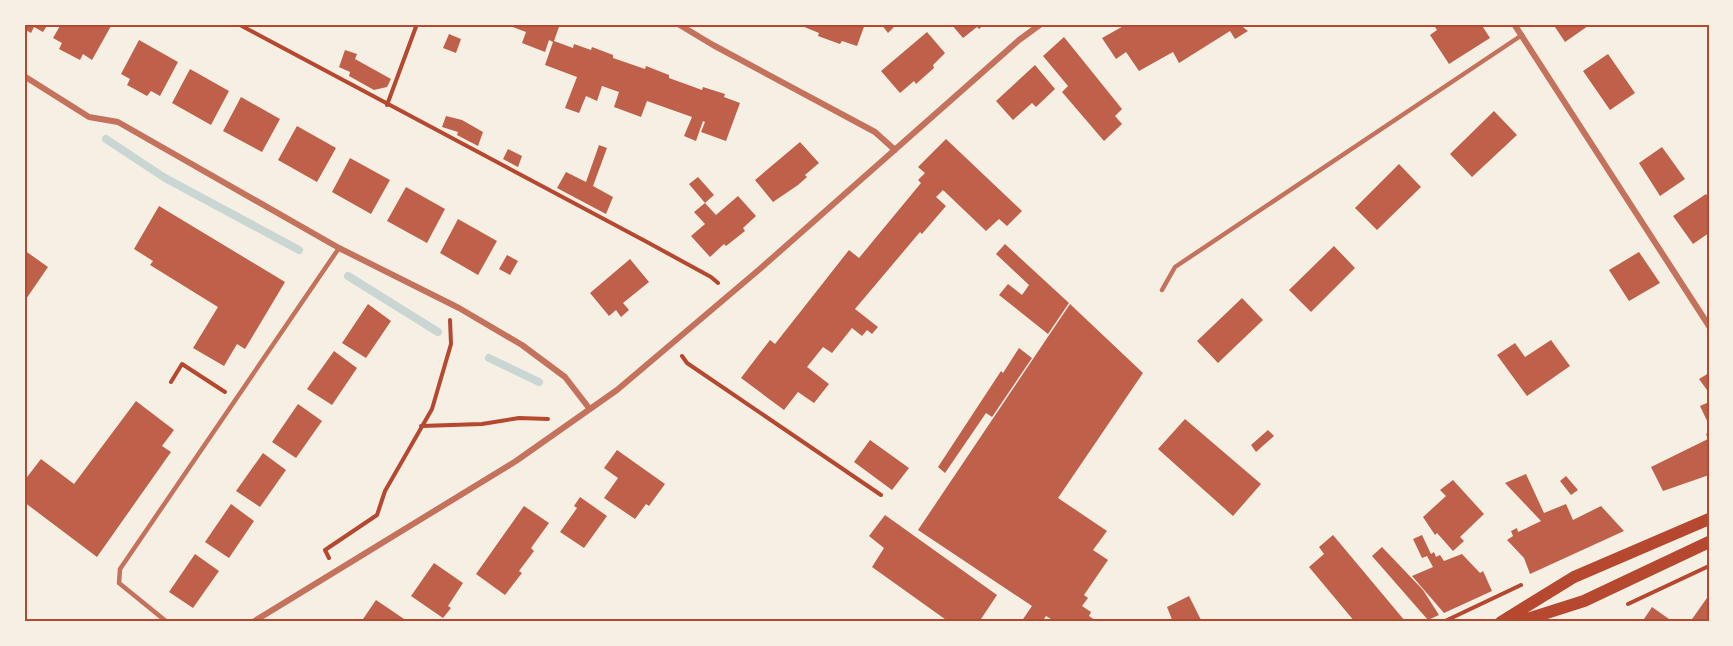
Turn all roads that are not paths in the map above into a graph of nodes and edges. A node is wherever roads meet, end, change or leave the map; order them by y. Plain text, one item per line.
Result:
1 (678, 24) edge
2 (1041, 24) edge
3 (1514, 24) edge
4 (1522, 35) junction
5 (24, 76) edge
6 (895, 150) junction
7 (339, 248) junction
8 (1162, 290) dead end
9 (1709, 326) edge
10 (588, 408) junction
11 (1709, 519) edge
12 (1709, 542) edge
13 (167, 622) edge
14 (253, 622) edge
15 (1501, 622) edge
16 (1518, 622) edge

1 - 6 street
2 - 6 street
3 - 4 street
4 - 8 lane
4 - 9 street
5 - 7 street
6 - 10 street
7 - 10 street
7 - 13 lane
10 - 14 street
11 - 15 main road
12 - 16 main road

